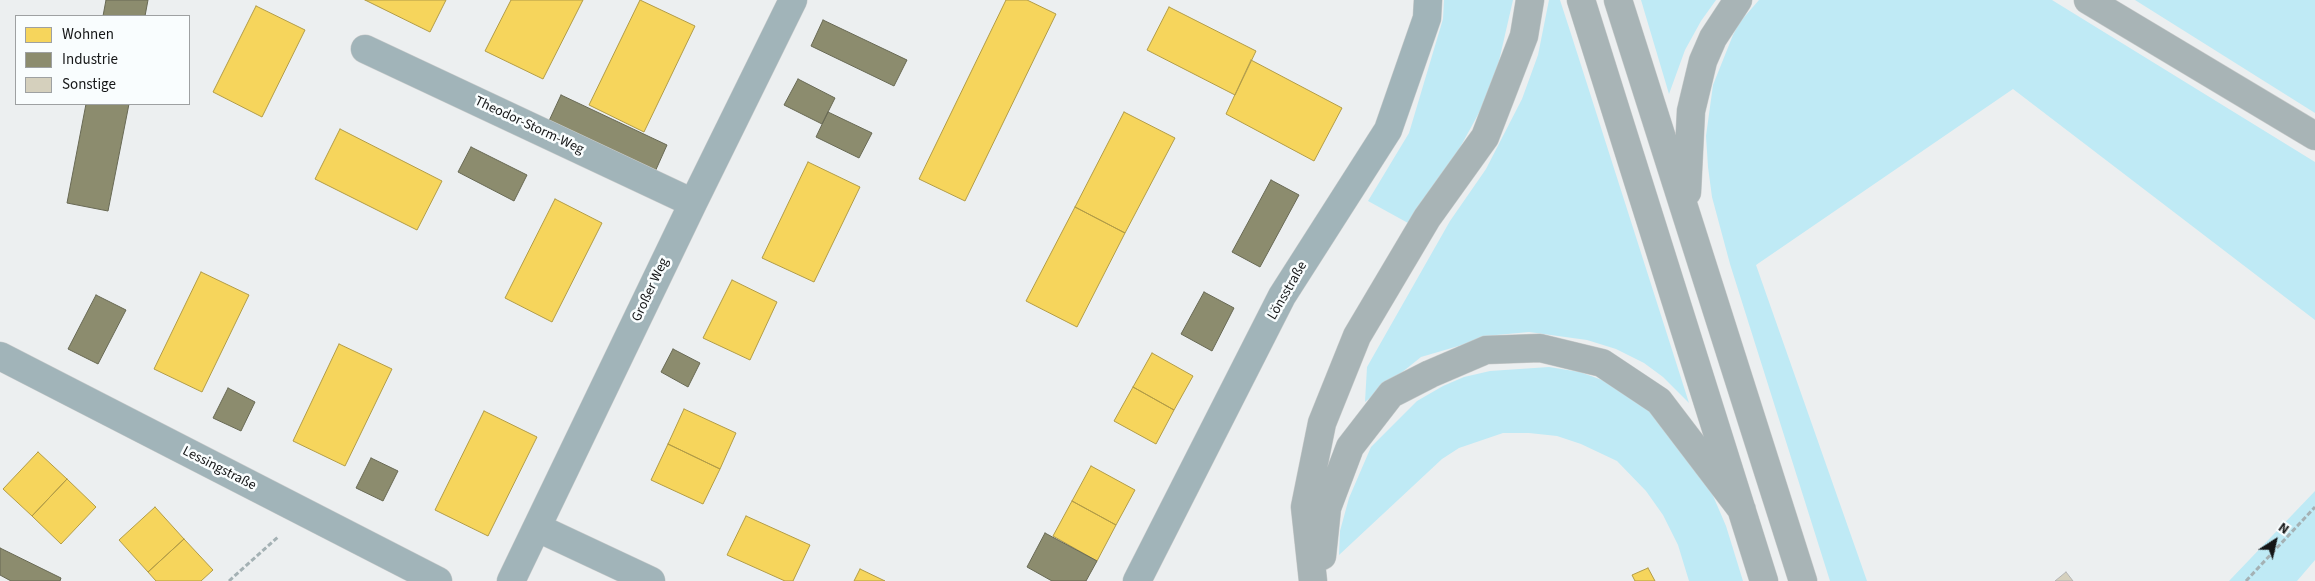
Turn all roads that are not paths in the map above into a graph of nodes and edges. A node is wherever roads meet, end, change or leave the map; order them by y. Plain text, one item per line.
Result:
1 (793, 0) edge
2 (1428, 0) edge
3 (1530, 0) edge
4 (1581, 0) edge
5 (1618, 0) edge
6 (1738, 0) edge
7 (2088, 0) edge
8 (365, 49) dead end
9 (2315, 136) edge
10 (693, 203) junction
11 (1687, 213) junction
12 (0, 356) edge
13 (1742, 510) junction
14 (538, 528) junction
15 (438, 581) edge
16 (511, 581) edge
17 (651, 581) edge
18 (1137, 581) edge
19 (1313, 581) edge
20 (1320, 581) edge
21 (1764, 581) edge
22 (1803, 581) edge

1 - 10 street, Großer Weg
2 - 18 street, Lönsstraße
3 - 19 highway
4 - 13 highway
5 - 11 highway
6 - 11 highway
7 - 9 highway
8 - 10 street, Theodor-Storm-Weg
10 - 14 street, Großer Weg
11 - 22 highway
12 - 15 street, Lessingstraße
13 - 20 highway
13 - 21 highway
14 - 16 street, Großer Weg
14 - 17 street

